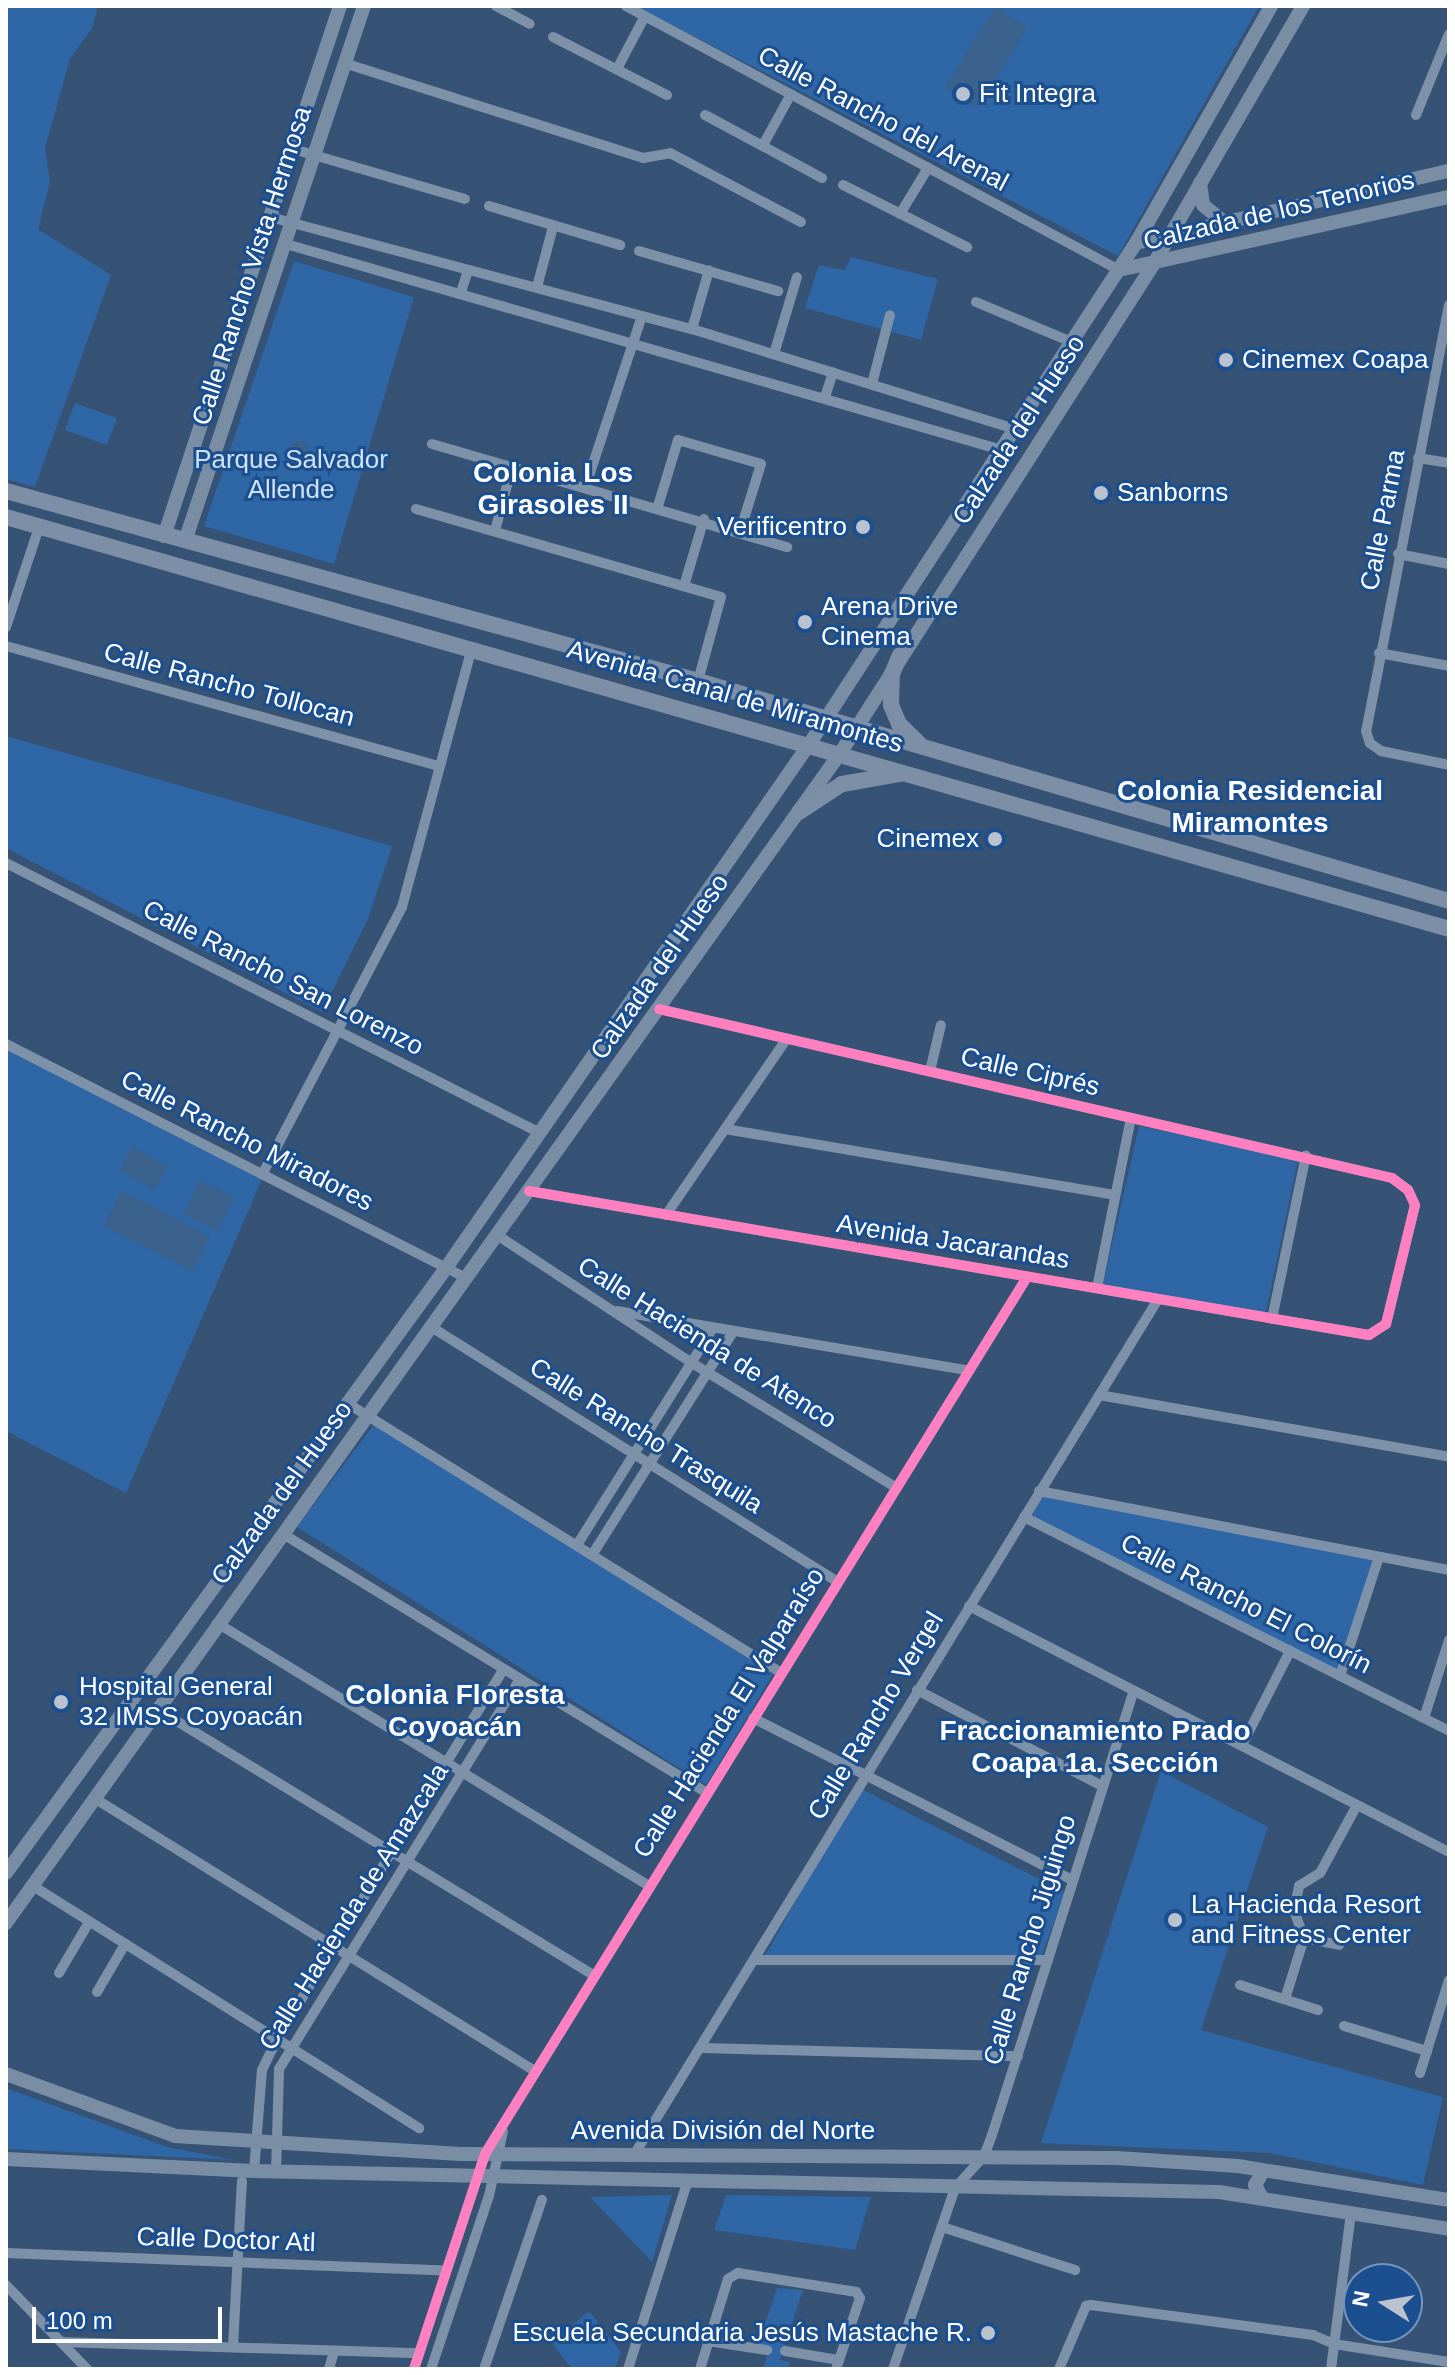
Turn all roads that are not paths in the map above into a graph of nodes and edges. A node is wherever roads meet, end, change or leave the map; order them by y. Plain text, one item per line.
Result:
1 (340, 6) edge
2 (364, 6) edge
3 (496, 6) edge
4 (626, 6) edge
5 (1271, 6) edge
6 (1303, 6) edge
7 (645, 16) junction
8 (530, 24) dead end
9 (1449, 34) edge
10 (553, 37) dead end
11 (344, 63) junction
12 (617, 69) junction
13 (791, 94) junction
14 (667, 95) dead end
15 (705, 115) dead end
16 (1416, 115) dead end
17 (763, 145) junction
18 (293, 149) junction
19 (314, 155) junction
20 (928, 168) junction
21 (1449, 171) edge
22 (822, 178) dead end
23 (1201, 178) junction
24 (843, 185) dead end
25 (1449, 197) edge
26 (465, 199) dead end
27 (489, 206) dead end
28 (900, 214) junction
29 (270, 217) junction
30 (293, 222) junction
31 (801, 222) dead end
32 (1225, 223) junction
33 (553, 227) junction
34 (1171, 236) junction
35 (1136, 243) junction
36 (286, 244) junction
37 (620, 245) dead end
38 (967, 247) dead end
39 (639, 251) dead end
40 (1153, 265) junction
41 (468, 270) junction
42 (709, 270) junction
43 (1119, 270) junction
44 (797, 277) dead end
45 (537, 287) junction
46 (778, 291) dead end
47 (461, 292) junction
48 (976, 302) dead end
49 (1449, 305) edge
50 (890, 315) dead end
51 (642, 316) junction
52 (692, 329) junction
53 (634, 340) junction
54 (1074, 343) junction
55 (774, 354) junction
56 (1443, 362) edge
57 (833, 372) junction
58 (872, 384) junction
59 (825, 397) junction
60 (1019, 430) junction
61 (432, 444) dead end
62 (1005, 451) junction
63 (1418, 458) junction
64 (1449, 463) edge
65 (512, 466) junction
66 (586, 485) junction
67 (6, 491) edge
68 (658, 506) junction
69 (416, 509) dead end
70 (6, 517) edge
71 (704, 519) junction
72 (39, 527) junction
73 (495, 531) junction
74 (740, 532) junction
75 (164, 536) junction
76 (185, 541) junction
77 (787, 547) dead end
78 (1398, 554) junction
79 (1449, 564) edge
80 (684, 586) junction
81 (6, 627) edge
82 (6, 646) edge
83 (472, 647) junction
84 (1379, 653) junction
85 (900, 655) junction
86 (1449, 666) edge
87 (698, 681) junction
88 (827, 718) junction
89 (857, 728) junction
90 (810, 743) junction
91 (927, 748) junction
92 (841, 752) junction
93 (1449, 765) edge
94 (440, 766) junction
95 (932, 778) junction
96 (799, 812) junction
97 (6, 863) edge
98 (1449, 901) edge
99 (1449, 929) edge
100 (659, 1009) junction
101 (941, 1025) dead end
102 (336, 1030) junction
103 (787, 1038) junction
104 (6, 1044) edge
105 (930, 1071) junction
106 (1131, 1118) junction
107 (725, 1129) junction
108 (540, 1133) junction
109 (1306, 1155) junction
110 (263, 1173) junction
111 (529, 1191) junction
112 (1114, 1195) junction
113 (666, 1215) junction
114 (497, 1235) junction
115 (446, 1268) junction
116 (1027, 1277) junction
117 (468, 1279) junction
118 (1097, 1288) junction
119 (1157, 1301) junction
120 (611, 1310) junction
121 (1272, 1319) junction
122 (433, 1328) junction
123 (713, 1328) junction
124 (733, 1332) junction
125 (1369, 1335) joint
126 (692, 1363) junction
127 (965, 1370) junction
128 (707, 1373) junction
129 (1099, 1395) junction
130 (347, 1403) junction
131 (368, 1417) junction
132 (635, 1455) junction
133 (1449, 1457) edge
134 (649, 1464) junction
135 (895, 1487) junction
136 (1039, 1491) junction
137 (1024, 1517) junction
138 (283, 1534) junction
139 (577, 1545) junction
140 (592, 1555) junction
141 (1379, 1557) junction
142 (1449, 1570) edge
143 (836, 1581) junction
144 (969, 1606) junction
145 (217, 1623) junction
146 (1449, 1640) edge
147 (1290, 1651) junction
148 (504, 1669) junction
149 (780, 1672) junction
150 (1340, 1676) junction
151 (520, 1679) junction
152 (917, 1690) junction
153 (1133, 1692) junction
154 (157, 1709) junction
155 (753, 1718) junction
156 (1424, 1718) junction
157 (1449, 1731) edge
158 (1242, 1745) junction
159 (446, 1762) junction
160 (463, 1772) junction
161 (865, 1776) junction
162 (1100, 1785) junction
163 (705, 1792) junction
164 (94, 1798) junction
165 (1357, 1805) junction
166 (391, 1852) junction
167 (1449, 1852) edge
168 (408, 1863) junction
169 (6, 1873) edge
170 (1072, 1880) junction
171 (33, 1886) junction
172 (649, 1886) junction
173 (89, 1922) junction
174 (6, 1923) edge
175 (1304, 1938) junction
176 (125, 1944) junction
177 (1339, 1945) dead end
178 (332, 1946) junction
179 (350, 1957) junction
180 (757, 1960) junction
181 (1048, 1960) junction
182 (59, 1973) dead end
183 (595, 1976) junction
184 (1449, 1980) edge
185 (1240, 1985) dead end
186 (97, 1992) dead end
187 (1285, 1999) junction
188 (1318, 2010) dead end
189 (1344, 2026) dead end
190 (277, 2039) junction
191 (702, 2048) junction
192 (292, 2049) junction
193 (1427, 2051) junction
194 (1018, 2056) junction
195 (535, 2071) junction
196 (1420, 2073) dead end
197 (6, 2074) edge
198 (419, 2128) dead end
199 (256, 2142) junction
200 (277, 2144) junction
201 (493, 2154) junction
202 (634, 2155) junction
203 (984, 2156) junction
204 (6, 2159) edge
205 (1238, 2166) junction
206 (1264, 2170) junction
207 (254, 2171) junction
208 (276, 2172) junction
209 (478, 2176) junction
210 (494, 2177) junction
211 (688, 2180) junction
212 (242, 2181) dead end
213 (955, 2188) junction
214 (1233, 2194) junction
215 (1262, 2198) junction
216 (542, 2200) dead end
217 (1449, 2200) edge
218 (1351, 2212) junction
219 (942, 2227) junction
220 (1449, 2229) edge
221 (6, 2253) edge
222 (237, 2262) junction
223 (1075, 2270) dead end
224 (445, 2271) junction
225 (6, 2285) edge
226 (432, 2309) junction
227 (448, 2311) junction
228 (708, 2341) junction
229 (61, 2342) junction
230 (1334, 2344) junction
231 (233, 2346) junction
232 (767, 2350) dead end
233 (785, 2351) dead end
234 (334, 2352) junction
235 (419, 2353) junction
236 (1449, 2362) edge
237 (837, 2364) edge
238 (87, 2369) edge
239 (329, 2369) edge
240 (414, 2369) edge
241 (431, 2369) edge
242 (484, 2369) edge
243 (628, 2369) edge
244 (700, 2369) edge
245 (893, 2369) edge
246 (1059, 2369) edge
247 (1331, 2369) edge

1 - 18 main road, Calle Rancho Vista Hermosa
2 - 11 main road, Calle Rancho Vista Hermosa
3 - 8 street
4 - 7 street, Calle Rancho del Arenal
5 - 35 main road, Calzada del Hueso
6 - 23 main road, Calzada del Hueso
7 - 12 street
7 - 13 street, Calle Rancho del Arenal
9 - 16 street
10 - 12 street
11 - 19 main road, Calle Rancho Vista Hermosa
11 - 31 street
12 - 14 street
13 - 17 street
13 - 20 street, Calle Rancho del Arenal
15 - 17 street
17 - 22 street
18 - 19 street
18 - 29 main road, Calle Rancho Vista Hermosa
19 - 26 street
19 - 30 main road, Calle Rancho Vista Hermosa
20 - 28 street
20 - 43 street, Calle Rancho del Arenal
21 - 32 main road, Calzada de los Tenorios
23 - 32 main road
23 - 34 main road, Calzada del Hueso
24 - 28 street
25 - 40 main road, Calzada de los Tenorios
27 - 33 street
28 - 38 street
29 - 30 street
29 - 75 main road, Calle Rancho Vista Hermosa
30 - 36 main road, Calle Rancho Vista Hermosa
30 - 41 street
32 - 34 main road, Calzada de los Tenorios
33 - 37 street
33 - 45 street
34 - 35 main road, Calzada de los Tenorios
34 - 40 main road, Calzada del Hueso
35 - 43 main road, Calzada del Hueso
36 - 47 street
36 - 76 main road, Calle Rancho Vista Hermosa
39 - 42 street
40 - 43 main road, Calzada de los Tenorios
40 - 85 main road, Calzada del Hueso
41 - 45 street
41 - 47 street
42 - 46 street
42 - 52 street
43 - 54 main road, Calzada del Hueso
44 - 55 street
45 - 51 street
47 - 53 street
48 - 54 street
49 - 56 street, Calle Parma
50 - 58 street
51 - 52 street
51 - 53 street
52 - 55 street
53 - 59 street
53 - 66 street
54 - 60 main road, Calzada del Hueso
55 - 57 street
56 - 63 street, Calle Parma
57 - 58 street
57 - 59 street
58 - 60 street
59 - 62 street
60 - 62 main road, Calzada del Hueso
61 - 65 street
62 - 88 main road, Calzada del Hueso
63 - 64 street
63 - 78 street, Calle Parma
65 - 66 street
65 - 73 street
66 - 68 street
67 - 75 main road, Avenida Canal de Miramontes
68 - 71 street
68 - 74 street
69 - 73 street
70 - 72 main road, Avenida Canal de Miramontes
71 - 74 street
71 - 80 street
72 - 81 street
72 - 83 main road, Avenida Canal de Miramontes
73 - 80 street
74 - 77 street
75 - 76 main road, Avenida Canal de Miramontes
76 - 87 main road, Avenida Canal de Miramontes
78 - 79 street
78 - 84 street, Calle Parma
80 - 87 street
82 - 94 street, Calle Rancho Tollocan
83 - 90 main road, Avenida Canal de Miramontes
83 - 94 street
84 - 86 street
84 - 93 street, Calle Parma
85 - 89 main road, Calzada del Hueso
85 - 91 main road
87 - 88 main road, Avenida Canal de Miramontes
88 - 89 main road, Avenida Canal de Miramontes
88 - 90 main road, Calzada del Hueso
89 - 91 main road, Avenida Canal de Miramontes
89 - 92 main road, Calzada del Hueso
90 - 92 main road, Avenida Canal de Miramontes
90 - 108 main road, Calzada del Hueso
91 - 98 main road, Avenida Canal de Miramontes
92 - 95 main road, Avenida Canal de Miramontes
92 - 96 main road, Calzada del Hueso
94 - 102 street
95 - 96 main road
95 - 99 main road, Avenida Canal de Miramontes
96 - 100 main road, Calzada del Hueso
97 - 102 street, Calle Rancho San Lorenzo
100 - 103 street, Calle Ciprés
100 - 111 main road, Calzada del Hueso
101 - 105 street
102 - 108 street, Calle Rancho San Lorenzo
102 - 110 street
103 - 105 street, Calle Ciprés
103 - 107 street
104 - 110 street, Calle Rancho Miradores
105 - 106 street, Calle Ciprés
106 - 109 street, Calle Ciprés
106 - 112 street
107 - 112 street
107 - 113 street
108 - 115 main road, Calzada del Hueso
109 - 121 street
109 - 125 street, Calle Ciprés
110 - 115 street, Calle Rancho Miradores
111 - 113 street, Avenida Jacarandas
111 - 114 main road, Calzada del Hueso
112 - 118 street
113 - 116 street, Avenida Jacarandas
114 - 117 main road, Calzada del Hueso
114 - 120 street, Calle Hacienda de Atenco
115 - 117 street, Calle Rancho Miradores
115 - 130 main road, Calzada del Hueso
116 - 118 street, Avenida Jacarandas
116 - 127 street, Calle Hacienda El Valparaíso
117 - 122 main road, Calzada del Hueso
118 - 119 street, Avenida Jacarandas
119 - 121 street, Avenida Jacarandas
119 - 129 street, Calle Rancho Vergel
120 - 123 street
120 - 126 street, Calle Hacienda de Atenco
121 - 125 street, Avenida Jacarandas
122 - 131 main road, Calzada del Hueso
122 - 132 street, Calle Rancho Trasquila
123 - 124 street
123 - 126 street
124 - 127 street
124 - 128 street
126 - 128 street, Calle Hacienda de Atenco
126 - 132 street
127 - 135 street, Calle Hacienda El Valparaíso
128 - 134 street
128 - 135 street, Calle Hacienda de Atenco
129 - 133 street
129 - 136 street, Calle Rancho Vergel
130 - 131 street
130 - 169 main road, Calzada del Hueso
131 - 138 main road, Calzada del Hueso
131 - 139 street
132 - 134 street, Calle Rancho Trasquila
132 - 139 street
134 - 140 street
134 - 143 street, Calle Rancho Trasquila
135 - 143 street, Calle Hacienda El Valparaíso
136 - 137 street, Calle Rancho Vergel
136 - 141 street
137 - 144 street, Calle Rancho Vergel
137 - 147 street, Calle Rancho El Colorín
138 - 145 main road, Calzada del Hueso
138 - 148 street
139 - 140 street
140 - 149 street
141 - 142 street
141 - 150 street
143 - 149 street, Calle Hacienda El Valparaíso
144 - 152 street, Calle Rancho Vergel
144 - 153 street
145 - 154 main road, Calzada del Hueso
145 - 159 street
146 - 156 street
147 - 150 street, Calle Rancho El Colorín
147 - 158 street
148 - 151 street
148 - 159 street, Calle Hacienda de Amazcala
149 - 155 street, Calle Hacienda El Valparaíso
150 - 156 street, Calle Rancho El Colorín
151 - 160 street, Calle Hacienda de Amazcala
151 - 163 street
152 - 161 street, Calle Rancho Vergel
152 - 162 street
153 - 158 street
153 - 162 street, Calle Rancho Jiguingo
154 - 164 main road, Calzada del Hueso
154 - 166 street
155 - 161 street
155 - 163 street, Calle Hacienda El Valparaíso
156 - 157 street, Calle Rancho El Colorín
158 - 165 street
159 - 160 street
159 - 166 street, Calle Hacienda de Amazcala
160 - 168 street, Calle Hacienda de Amazcala
160 - 172 street
161 - 170 street
161 - 180 street, Calle Rancho Vergel
162 - 170 street, Calle Rancho Jiguingo
163 - 172 street, Calle Hacienda El Valparaíso
164 - 171 main road, Calzada del Hueso
164 - 178 street
165 - 167 street
165 - 175 street
166 - 168 street
166 - 178 street, Calle Hacienda de Amazcala
168 - 179 street, Calle Hacienda de Amazcala
168 - 183 street
170 - 181 street, Calle Rancho Jiguingo
171 - 173 street
171 - 174 main road, Calzada del Hueso
172 - 183 street, Calle Hacienda El Valparaíso
173 - 176 street
173 - 182 street
175 - 177 street
175 - 187 street
176 - 186 street
176 - 190 street
178 - 179 street
178 - 190 street, Calle Hacienda de Amazcala
179 - 192 street, Calle Hacienda de Amazcala
179 - 195 street
180 - 181 street
180 - 191 street, Calle Rancho Vergel
181 - 194 street, Calle Rancho Jiguingo
183 - 195 street, Calle Hacienda El Valparaíso
184 - 193 street
185 - 187 street
187 - 188 street
189 - 193 street
190 - 192 street
190 - 199 street, Calle Hacienda de Amazcala
191 - 194 street
191 - 202 street, Calle Rancho Vergel
192 - 198 street
192 - 200 street, Calle Hacienda de Amazcala
193 - 196 street
194 - 203 street, Calle Rancho Jiguingo
195 - 201 street, Calle Hacienda El Valparaíso
197 - 199 main road, Avenida División del Norte
199 - 200 main road, Avenida División del Norte
199 - 207 street, Calle Hacienda de Amazcala
200 - 201 main road, Avenida División del Norte
200 - 208 street, Calle Hacienda de Amazcala
201 - 202 main road, Avenida División del Norte
201 - 209 street, Calle Hacienda El Valparaíso
201 - 210 street, Calle Hacienda El Valparaíso
202 - 203 main road, Avenida División del Norte
203 - 205 main road, Avenida División del Norte
203 - 213 street
204 - 207 main road, Avenida División del Norte
205 - 206 main road, Avenida División del Norte
205 - 214 main road
206 - 215 main road
206 - 217 main road, Avenida División del Norte
207 - 208 main road, Avenida División del Norte
208 - 209 main road, Avenida División del Norte
209 - 210 main road, Avenida División del Norte
209 - 224 street, Calle Hacienda El Valparaíso
210 - 211 main road, Avenida División del Norte
210 - 227 street, Calle Hacienda El Valparaíso
211 - 213 main road, Avenida División del Norte
211 - 243 street
212 - 222 street
213 - 214 main road, Avenida División del Norte
213 - 219 street
214 - 215 main road, Avenida División del Norte
215 - 218 main road, Avenida División del Norte
216 - 242 street
218 - 220 main road, Avenida División del Norte
218 - 230 street
219 - 223 street
219 - 245 street
221 - 222 street, Calle Doctor Atl
222 - 224 street, Calle Doctor Atl
222 - 231 street
224 - 226 street, Calle Hacienda El Valparaíso
225 - 229 street
226 - 227 street
226 - 235 street, Calle Hacienda El Valparaíso
227 - 241 street, Calle Hacienda El Valparaíso
228 - 232 street
228 - 237 street
228 - 244 street
229 - 231 street
229 - 238 street
230 - 236 street
230 - 246 street
230 - 247 street
231 - 234 street
233 - 237 street
234 - 235 street
234 - 239 street
235 - 240 street, Calle Hacienda El Valparaíso

